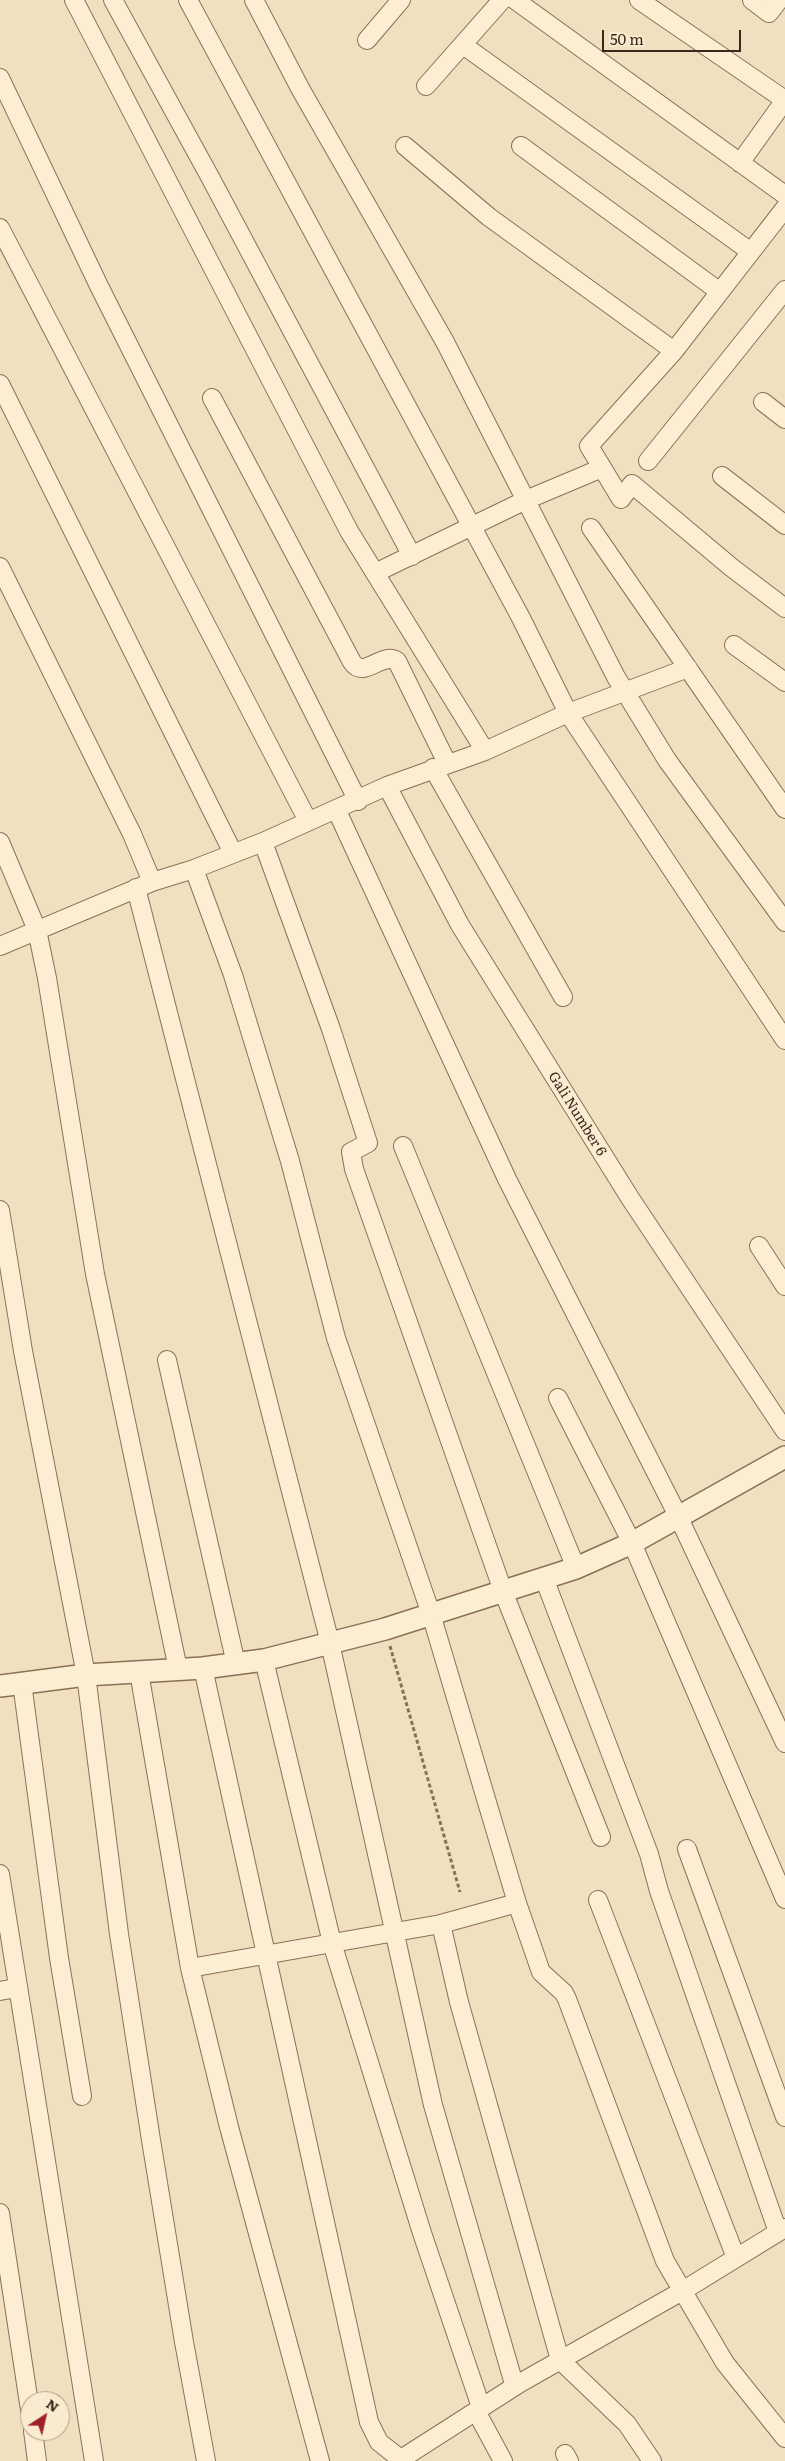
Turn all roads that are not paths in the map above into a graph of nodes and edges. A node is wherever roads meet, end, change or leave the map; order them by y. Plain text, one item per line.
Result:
1 (74, 0) edge
2 (113, 0) edge
3 (188, 0) edge
4 (254, 0) edge
5 (401, 0) edge
6 (502, 0) edge
7 (515, 0) edge
8 (639, 0) edge
9 (752, 0) edge
10 (779, 0) edge
11 (534, 5) edge
12 (367, 40) dead end
13 (462, 45) junction
14 (0, 78) edge
15 (426, 86) dead end
16 (785, 100) edge
17 (405, 146) dead end
18 (521, 146) dead end
19 (740, 163) junction
20 (785, 195) edge
21 (785, 208) edge
22 (0, 228) edge
23 (751, 252) junction
24 (785, 290) edge
25 (720, 292) junction
26 (674, 351) junction
27 (0, 384) edge
28 (212, 398) dead end
29 (763, 402) dead end
30 (785, 419) edge
31 (648, 461) dead end
32 (602, 468) junction
33 (722, 476) dead end
34 (526, 500) junction
35 (785, 525) edge
36 (472, 526) junction
37 (591, 528) dead end
38 (412, 556) junction
39 (0, 567) edge
40 (375, 573) junction
41 (785, 608) edge
42 (734, 645) dead end
43 (688, 668) junction
44 (785, 682) edge
45 (626, 692) junction
46 (568, 713) junction
47 (484, 751) junction
48 (440, 766) junction
49 (387, 786) junction
50 (358, 800) junction
51 (785, 809) edge
52 (337, 811) junction
53 (308, 821) junction
54 (0, 842) edge
55 (263, 842) junction
56 (233, 853) junction
57 (194, 869) junction
58 (144, 885) junction
59 (785, 922) edge
60 (37, 930) junction
61 (0, 946) edge
62 (563, 997) dead end
63 (785, 1040) edge
64 (403, 1146) dead end
65 (0, 1210) edge
66 (759, 1246) dead end
67 (785, 1286) edge
68 (167, 1360) dead end
69 (558, 1398) dead end
70 (785, 1431) edge
71 (785, 1458) edge
72 (678, 1516) junction
73 (632, 1543) junction
74 (576, 1568) junction
75 (544, 1578) junction
76 (503, 1591) junction
77 (431, 1614) junction
78 (330, 1643) junction
79 (264, 1660) junction
80 (236, 1664) junction
81 (203, 1668) junction
82 (178, 1669) junction
83 (139, 1672) junction
84 (86, 1675) junction
85 (22, 1683) junction
86 (0, 1686) edge
87 (785, 1743) edge
88 (601, 1837) dead end
89 (687, 1850) dead end
90 (0, 1874) edge
91 (785, 1899) edge
92 (598, 1900) dead end
93 (517, 1903) junction
94 (442, 1924) junction
95 (394, 1932) junction
96 (332, 1943) junction
97 (266, 1955) junction
98 (190, 1968) junction
99 (9, 1989) edge
100 (82, 2096) dead end
101 (785, 2117) edge
102 (0, 2214) edge
103 (782, 2230) edge
104 (736, 2258) junction
105 (684, 2290) junction
106 (560, 2360) junction
107 (520, 2383) junction
108 (27, 2391) edge
109 (479, 2409) junction
110 (785, 2438) edge
111 (34, 2441) edge
112 (37, 2461) edge
113 (94, 2461) edge
114 (206, 2461) edge
115 (320, 2461) edge
116 (401, 2461) edge
117 (503, 2461) edge
118 (652, 2461) edge

1 - 40 street
2 - 38 street
3 - 36 street
4 - 34 street
5 - 12 street
6 - 13 street
7 - 11 street
8 - 16 street
9 - 10 street
11 - 19 street
13 - 15 street
13 - 23 street
14 - 50 street
16 - 19 street
17 - 26 street
18 - 25 street
19 - 20 street
21 - 23 street
22 - 53 street
23 - 25 street
24 - 31 street
25 - 26 street
26 - 32 street
27 - 56 street
28 - 48 street
29 - 30 street
32 - 34 street
32 - 41 street
33 - 35 street
34 - 36 street
34 - 45 street
36 - 38 street
36 - 46 street
37 - 43 street
38 - 40 street
39 - 58 street
40 - 47 street
42 - 44 street
43 - 45 street
43 - 51 street
45 - 46 street
45 - 59 street
46 - 47 street
46 - 63 street
47 - 48 street
48 - 49 street
48 - 62 street
49 - 50 street
49 - 70 street, Gali Number 6
50 - 52 street
52 - 53 street
52 - 72 street
53 - 55 street
54 - 60 street
55 - 56 street
55 - 76 street
56 - 57 street
57 - 58 street
57 - 77 street
58 - 60 street
58 - 78 street
60 - 61 street
60 - 82 street
64 - 74 street
65 - 84 street
66 - 67 street
68 - 80 street
69 - 73 street
71 - 72 street
72 - 73 street
72 - 87 street
73 - 74 street
73 - 91 street
74 - 75 street
75 - 76 street
75 - 103 street
76 - 77 street
76 - 88 street
77 - 78 street
77 - 93 street
78 - 79 street
78 - 95 street
79 - 80 street
79 - 96 street
80 - 81 street
81 - 82 street
81 - 97 street
82 - 83 street
83 - 84 street
83 - 98 street
84 - 85 street
84 - 114 street
85 - 86 street
85 - 100 street
89 - 101 street
90 - 99 street
92 - 104 street
93 - 94 street
93 - 105 street
94 - 95 street
94 - 106 street
95 - 96 street
95 - 107 street
96 - 97 street
96 - 109 street
97 - 98 street
97 - 116 street
98 - 115 street
99 - 113 street
102 - 108 street
103 - 104 street
104 - 105 street
105 - 106 street
105 - 110 street
106 - 107 street
106 - 118 street
107 - 109 street
109 - 116 street
109 - 117 street
111 - 112 street

